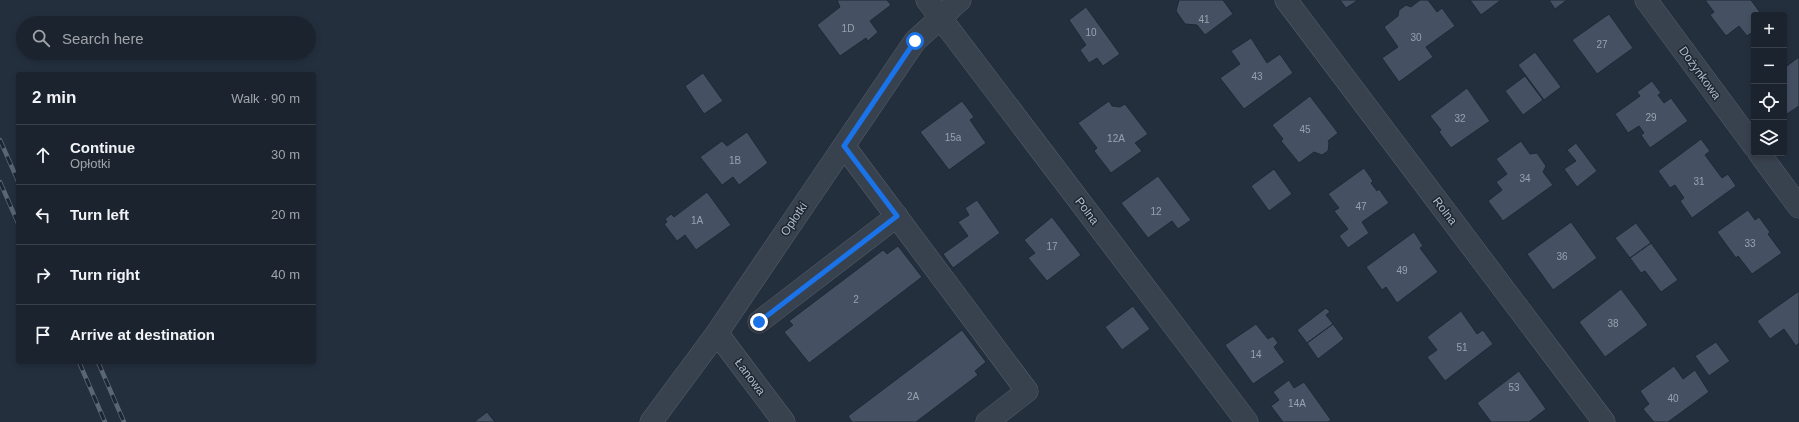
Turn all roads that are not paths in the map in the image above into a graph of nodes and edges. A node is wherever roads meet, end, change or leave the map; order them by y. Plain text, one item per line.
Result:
1 (927, 0) edge
2 (960, 0) edge
3 (1286, 0) edge
4 (1646, 0) edge
5 (940, 17) junction
6 (1751, 142) edge
7 (844, 146) junction
8 (1762, 156) edge
9 (1799, 206) edge
10 (897, 216) junction
11 (759, 322) dead end
12 (717, 333) junction
13 (651, 422) edge
14 (784, 422) edge
15 (987, 422) edge
16 (1247, 422) edge
17 (1604, 422) edge

1 - 5 street, Polna
2 - 5 street, Opłotki
3 - 17 street, Rolna
4 - 6 street, Dożynkowa
5 - 7 street, Opłotki
5 - 16 street, Polna
7 - 10 street
7 - 12 street, Opłotki
8 - 9 street
10 - 11 street
10 - 15 street
12 - 13 street, Opłotki
12 - 14 street, Łanowa

